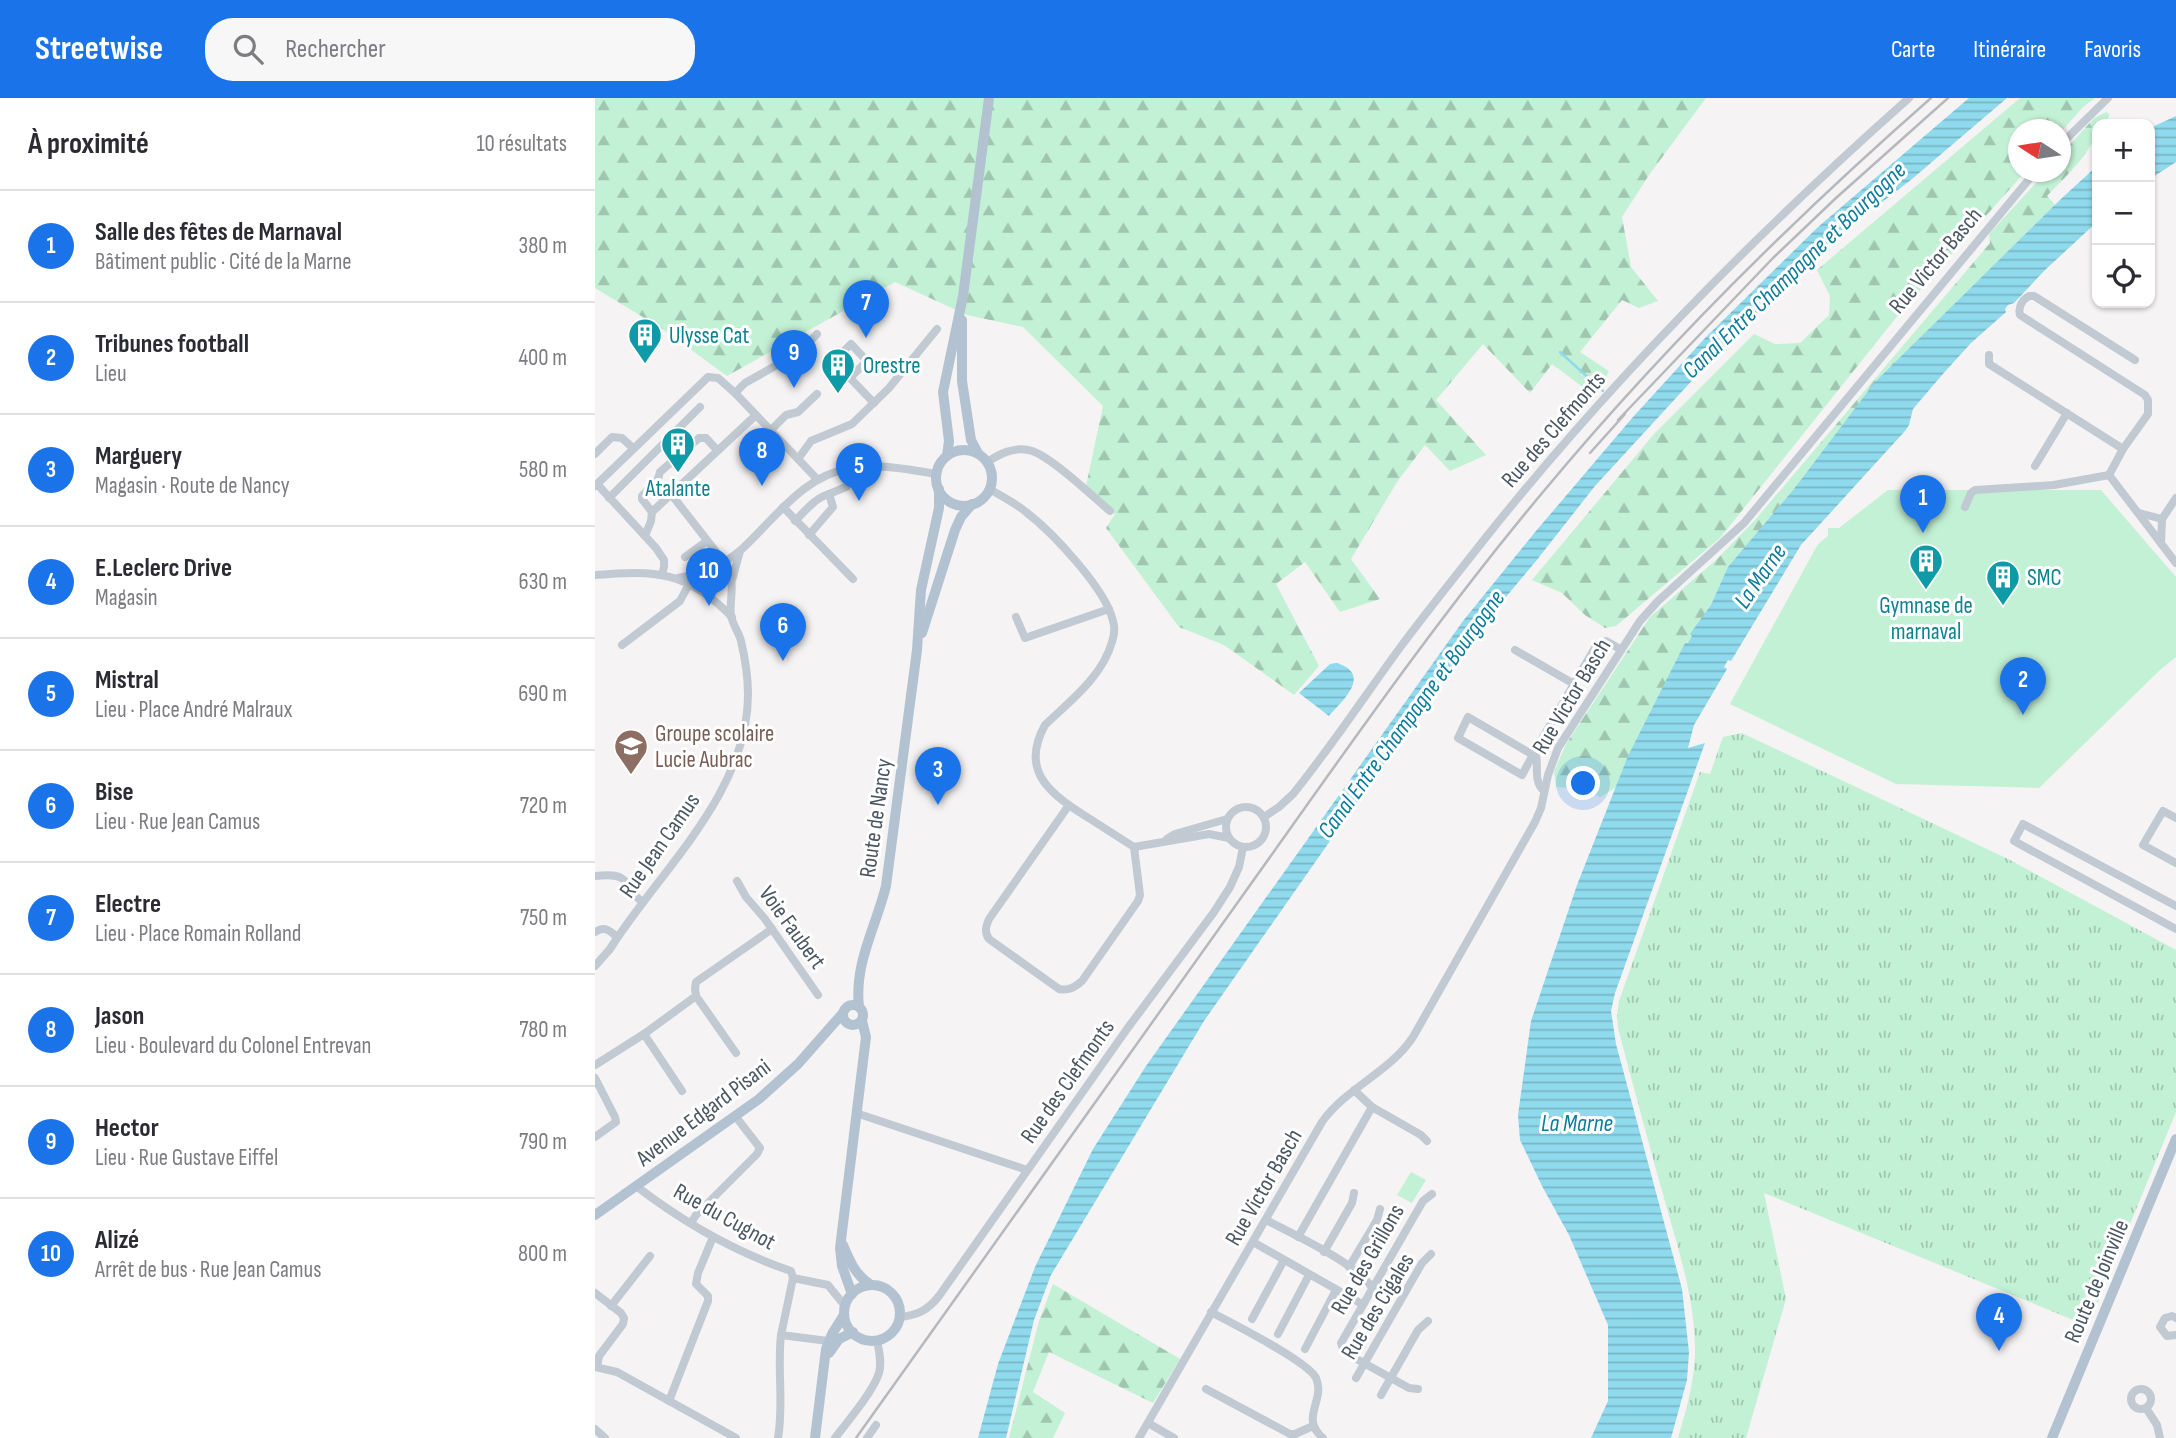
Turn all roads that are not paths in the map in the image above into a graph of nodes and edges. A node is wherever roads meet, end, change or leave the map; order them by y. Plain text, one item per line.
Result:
1 (989, 98) edge
2 (1909, 98) edge
3 (2108, 98) edge
4 (2071, 134) edge
5 (2027, 182) edge
6 (963, 296) junction
7 (937, 329) dead end
8 (817, 334) dead end
9 (1989, 355) dead end
10 (2135, 360) dead end
11 (850, 377) dead end
12 (735, 393) junction
13 (817, 394) dead end
14 (874, 404) junction
15 (700, 407) dead end
16 (2067, 413) junction
17 (756, 415) junction
18 (771, 430) junction
19 (633, 449) junction
20 (2123, 449) junction
21 (717, 450) junction
22 (595, 454) edge
23 (978, 454) junction
24 (947, 456) junction
25 (798, 459) junction
26 (986, 462) junction
27 (2035, 466) dead end
28 (937, 474) junction
29 (2109, 475) junction
30 (817, 479) junction
31 (596, 485) edge
32 (846, 487) dead end
33 (939, 489) junction
34 (989, 489) junction
35 (671, 494) junction
36 (829, 494) junction
37 (609, 498) junction
38 (2176, 498) edge
39 (972, 504) junction
40 (783, 507) junction
41 (1965, 507) dead end
42 (1110, 511) dead end
43 (652, 512) junction
44 (2138, 513) junction
45 (2162, 519) junction
46 (796, 521) junction
47 (809, 535) junction
48 (645, 536) junction
49 (707, 541) junction
50 (2161, 543) junction
51 (740, 551) junction
52 (685, 557) dead end
53 (724, 562) junction
54 (2176, 563) edge
55 (716, 568) junction
56 (707, 572) junction
57 (662, 574) junction
58 (595, 575) edge
59 (678, 578) junction
60 (853, 579) dead end
61 (732, 580) junction
62 (689, 584) junction
63 (730, 592) junction
64 (710, 596) junction
65 (1109, 609) junction
66 (731, 617) junction
67 (1016, 617) dead end
68 (622, 645) dead end
69 (1620, 649) junction
70 (917, 650) junction
71 (1515, 650) dead end
72 (1574, 684) junction
73 (1534, 753) junction
74 (1544, 791) junction
75 (1069, 805) junction
76 (1264, 817) junction
77 (2176, 818) edge
78 (1227, 819) junction
79 (1229, 838) junction
80 (1165, 841) junction
81 (1243, 847) junction
82 (1134, 848) junction
83 (2176, 863) edge
84 (595, 876) edge
85 (737, 881) dead end
86 (643, 902) junction
87 (2176, 906) edge
88 (772, 929) junction
89 (2176, 929) edge
90 (595, 932) edge
91 (617, 937) junction
92 (595, 966) edge
93 (818, 995) dead end
94 (696, 996) junction
95 (852, 1016) junction
96 (644, 1034) junction
97 (736, 1053) dead end
98 (595, 1065) edge
99 (595, 1078) edge
100 (1355, 1090) junction
101 (682, 1091) dead end
102 (1372, 1107) junction
103 (856, 1113) junction
104 (736, 1117) junction
105 (595, 1137) edge
106 (2176, 1139) edge
107 (1427, 1141) dead end
108 (1027, 1170) junction
109 (636, 1186) junction
110 (1354, 1193) dead end
111 (1432, 1194) dead end
112 (1380, 1209) dead end
113 (595, 1215) edge
114 (1266, 1220) junction
115 (691, 1223) junction
116 (713, 1237) junction
117 (1298, 1237) junction
118 (841, 1238) junction
119 (1253, 1242) junction
120 (1324, 1252) junction
121 (1431, 1254) dead end
122 (650, 1256) dead end
123 (1283, 1260) junction
124 (1349, 1267) junction
125 (1309, 1275) junction
126 (793, 1278) junction
127 (871, 1285) junction
128 (1372, 1288) junction
129 (1336, 1290) junction
130 (595, 1293) edge
131 (852, 1294) junction
132 (1362, 1304) junction
133 (611, 1306) junction
134 (845, 1310) junction
135 (1211, 1312) junction
136 (900, 1317) junction
137 (2176, 1318) edge
138 (1252, 1319) dead end
139 (1428, 1321) dead end
140 (853, 1332) junction
141 (1278, 1334) dead end
142 (781, 1335) junction
143 (2176, 1335) edge
144 (877, 1340) junction
145 (828, 1341) junction
146 (1305, 1349) dead end
147 (824, 1359) junction
148 (1364, 1363) junction
149 (596, 1367) edge
150 (1391, 1377) junction
151 (1356, 1378) dead end
152 (1206, 1389) dead end
153 (1418, 1389) dead end
154 (1381, 1395) dead end
155 (669, 1401) junction
156 (2146, 1408) dead end
157 (1148, 1423) junction
158 (876, 1426) dead end
159 (1313, 1426) junction
160 (595, 1429) edge
161 (604, 1438) edge
162 (736, 1438) edge
163 (778, 1438) edge
164 (815, 1438) edge
165 (835, 1438) edge
166 (867, 1438) edge
167 (1139, 1438) edge
168 (1174, 1438) edge
169 (1322, 1438) edge
170 (2052, 1438) edge
171 (2160, 1438) edge

1 - 6 main road
2 - 76 street, Rue des Clefmonts
3 - 4 street
5 - 69 street, Rue Victor Basch
6 - 23 main road
6 - 24 main road
7 - 14 street
8 - 12 street
9 - 16 street
10 - 20 street
11 - 14 street
12 - 17 street
12 - 19 street
13 - 18 street
14 - 25 street
15 - 37 street
16 - 20 street
16 - 27 street
17 - 18 street
17 - 21 street
18 - 25 street
19 - 22 street
19 - 31 street
20 - 29 street
21 - 35 street
21 - 43 street
23 - 24 main road
23 - 26 main road
24 - 28 main road
25 - 30 street
26 - 34 main road
26 - 42 street
28 - 30 street
28 - 33 main road
29 - 41 street
29 - 44 street
30 - 40 street
31 - 37 street
32 - 36 street
33 - 39 main road
33 - 70 main road, Route de Nancy
34 - 39 main road
34 - 65 street
35 - 43 street
35 - 49 street
36 - 46 street
36 - 47 street
37 - 48 street
38 - 45 street
39 - 70 main road, Route de Nancy
40 - 46 street
40 - 51 street
43 - 48 street
44 - 45 street
44 - 50 street
45 - 50 street
46 - 47 street
47 - 60 street
48 - 57 street
49 - 52 street
49 - 53 street
50 - 54 street
51 - 53 street
51 - 61 street
53 - 55 street
55 - 56 street
55 - 61 street
56 - 59 street
56 - 64 street
57 - 58 street
57 - 59 street
59 - 62 street
61 - 63 street
62 - 64 street
62 - 68 street
63 - 64 street
63 - 66 street, Rue Jean Camus
64 - 66 street, Rue Jean Camus
65 - 67 street
65 - 75 street
66 - 86 street, Rue Jean Camus
69 - 72 street
69 - 74 street, Rue Victor Basch
70 - 95 main road, Route de Nancy
71 - 72 street
72 - 73 street
73 - 73 street
73 - 74 street
74 - 100 street, Rue Victor Basch
75 - 82 street
75 - 82 street
76 - 78 street
76 - 81 street
77 - 83 street
78 - 79 street
78 - 80 street
79 - 80 street
79 - 81 street
80 - 82 street
81 - 108 street, Rue des Clefmonts
84 - 86 street
85 - 88 street, Voie Faubert
86 - 91 street, Rue Jean Camus
87 - 89 street
88 - 93 street, Voie Faubert
88 - 94 street
90 - 91 street
91 - 92 street, Rue Jean Camus
94 - 96 street
94 - 97 street
95 - 103 main road, Route de Nancy
95 - 104 main road, Avenue Edgard Pisani
96 - 98 street
96 - 101 street
99 - 105 street
100 - 102 street
100 - 114 street, Rue Victor Basch
102 - 107 street
102 - 117 street
103 - 108 street
103 - 118 main road, Route de Nancy
104 - 109 main road, Avenue Edgard Pisani
104 - 115 street
106 - 170 main road, Route de Joinville
108 - 136 street, Rue des Clefmonts
109 - 113 main road, Avenue Edgard Pisani
109 - 115 street, Rue du Cugnot
110 - 120 street
111 - 128 street, Rue des Grillons
112 - 124 street
114 - 117 street
114 - 119 street, Rue Victor Basch
115 - 116 street, Rue du Cugnot
116 - 126 street, Rue du Cugnot
116 - 155 street
117 - 120 street
118 - 127 main road
118 - 131 main road, Route de Nancy
119 - 123 street
119 - 135 street, Rue Victor Basch
120 - 124 street
121 - 148 street, Rue des Cigales
122 - 133 street
123 - 125 street
123 - 138 street
124 - 128 street
125 - 129 street
125 - 141 street
126 - 134 street, Rue du Cugnot
126 - 142 street
127 - 131 main road
127 - 136 main road
128 - 132 street, Rue des Grillons
129 - 132 street
129 - 146 street
130 - 133 street
131 - 134 main road
132 - 148 street, Rue des Grillons
133 - 149 street
134 - 140 main road
134 - 145 main road
135 - 157 street, Rue Victor Basch
135 - 159 street
136 - 144 main road
137 - 143 street
139 - 150 street
140 - 144 main road
140 - 147 main road
142 - 145 street
142 - 163 street
144 - 165 street
145 - 147 main road
147 - 164 main road
148 - 150 street
148 - 151 street, Rue des Cigales
149 - 155 street
150 - 153 street
150 - 154 street
152 - 159 street
155 - 162 street
156 - 171 street
157 - 167 street, Rue Victor Basch
157 - 168 street
158 - 166 street
159 - 169 street
160 - 161 street

